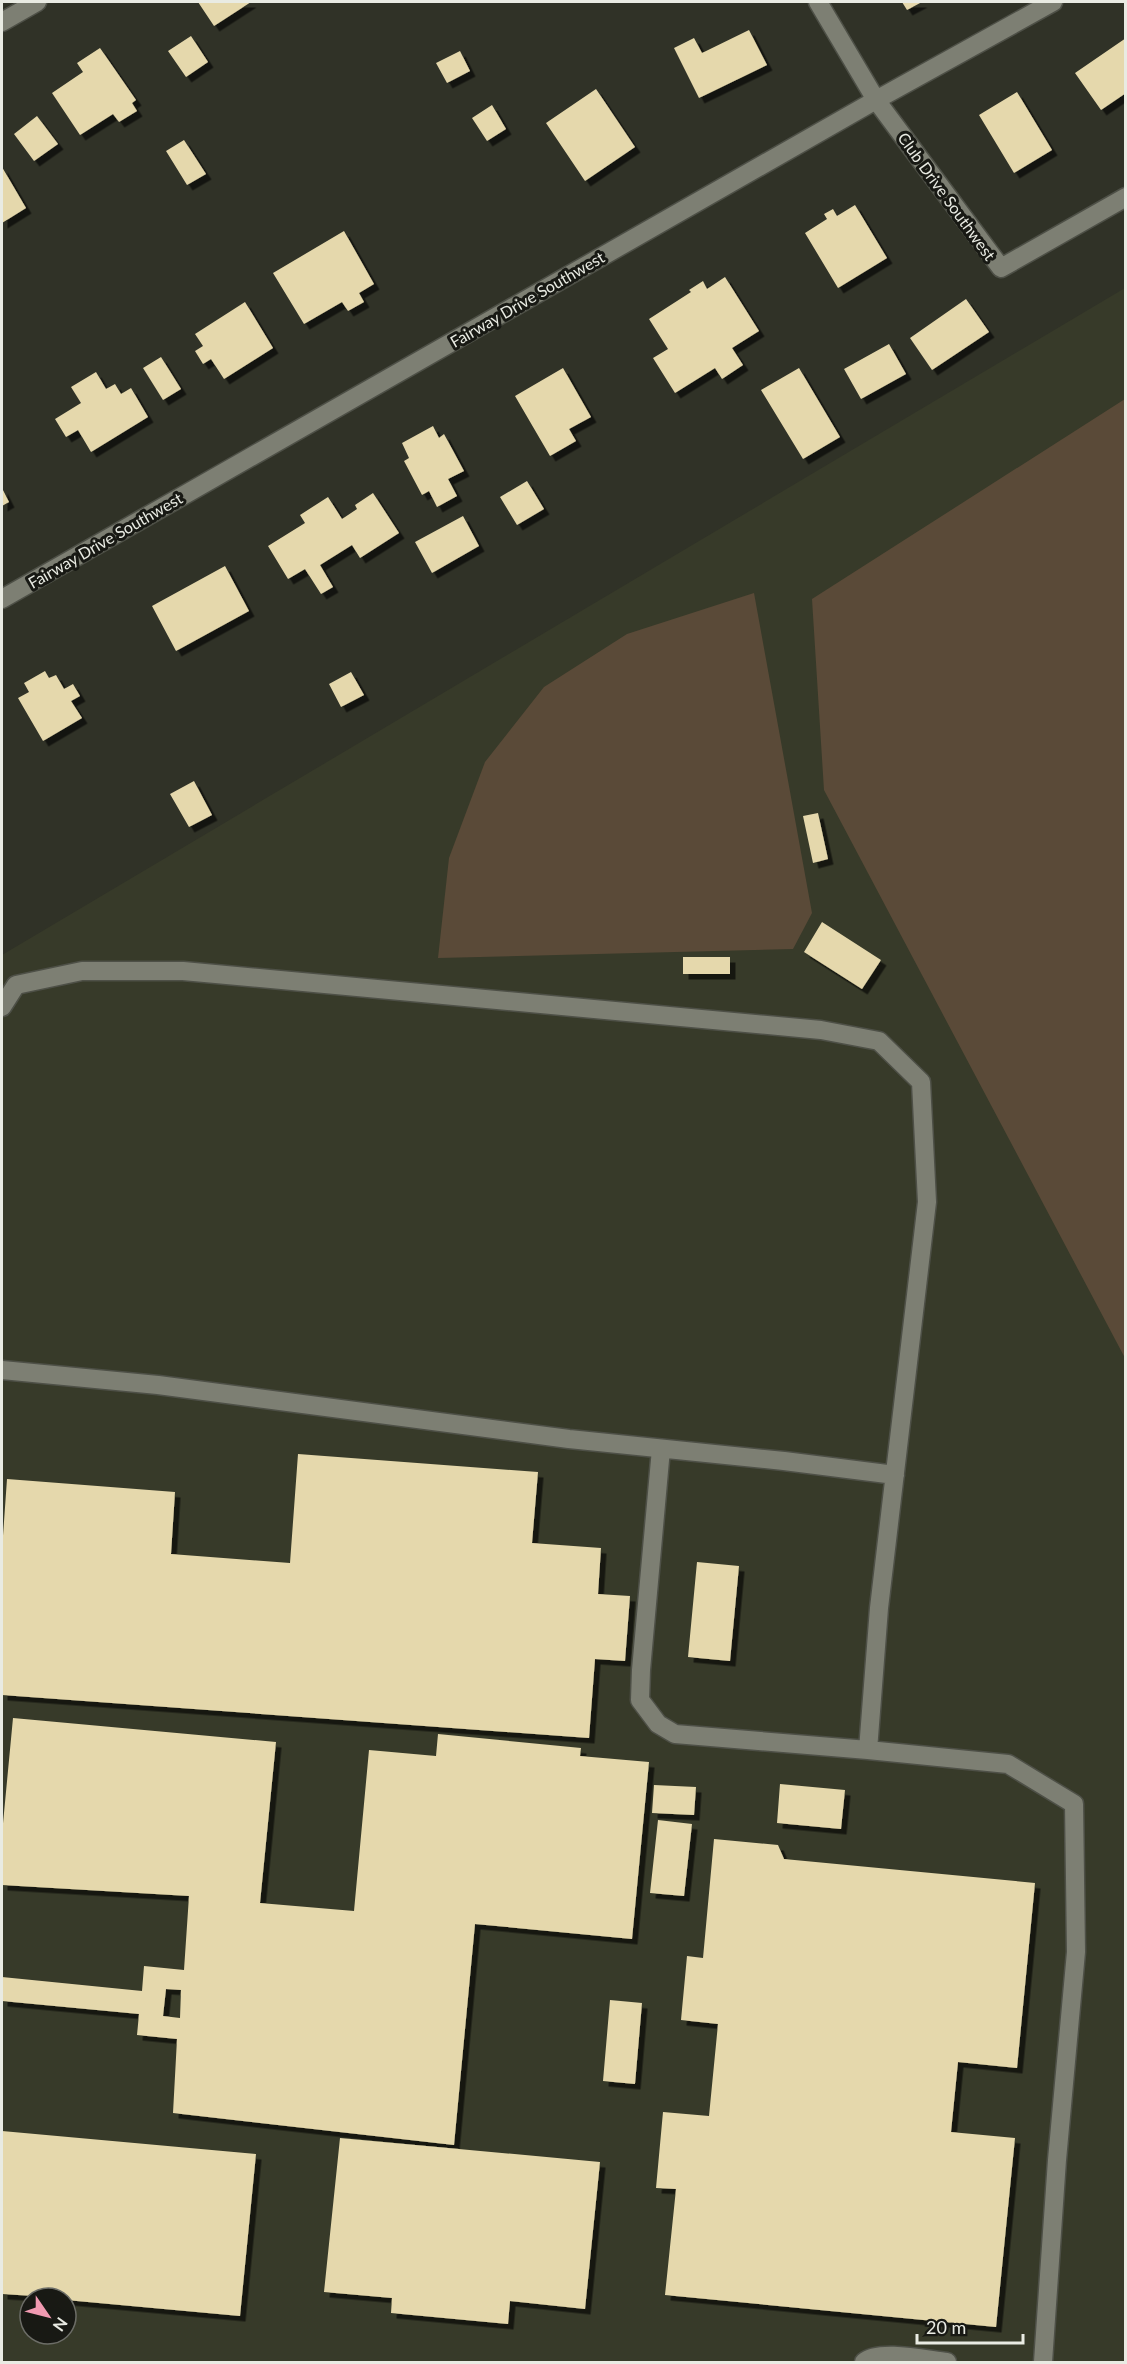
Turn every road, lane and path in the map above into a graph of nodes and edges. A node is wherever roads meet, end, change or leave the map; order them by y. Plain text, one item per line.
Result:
1 (37, 2) edge
2 (818, 2) edge
3 (1053, 2) edge
4 (2, 22) edge
5 (876, 100) junction
6 (1125, 197) edge
7 (2, 599) edge
8 (2, 1007) edge
9 (2, 1370) edge
10 (661, 1449) junction
11 (895, 1475) junction
12 (868, 1750) junction
13 (864, 2362) edge
14 (947, 2362) edge
15 (1043, 2362) edge

1 - 4 street
2 - 5 street, Club Drive Southwest
3 - 5 street, Fairway Drive Southwest
5 - 6 street, Club Drive Southwest
5 - 7 street, Fairway Drive Southwest
8 - 11 street
9 - 10 street
10 - 11 street
10 - 12 street
11 - 12 street
12 - 15 street
13 - 14 street

